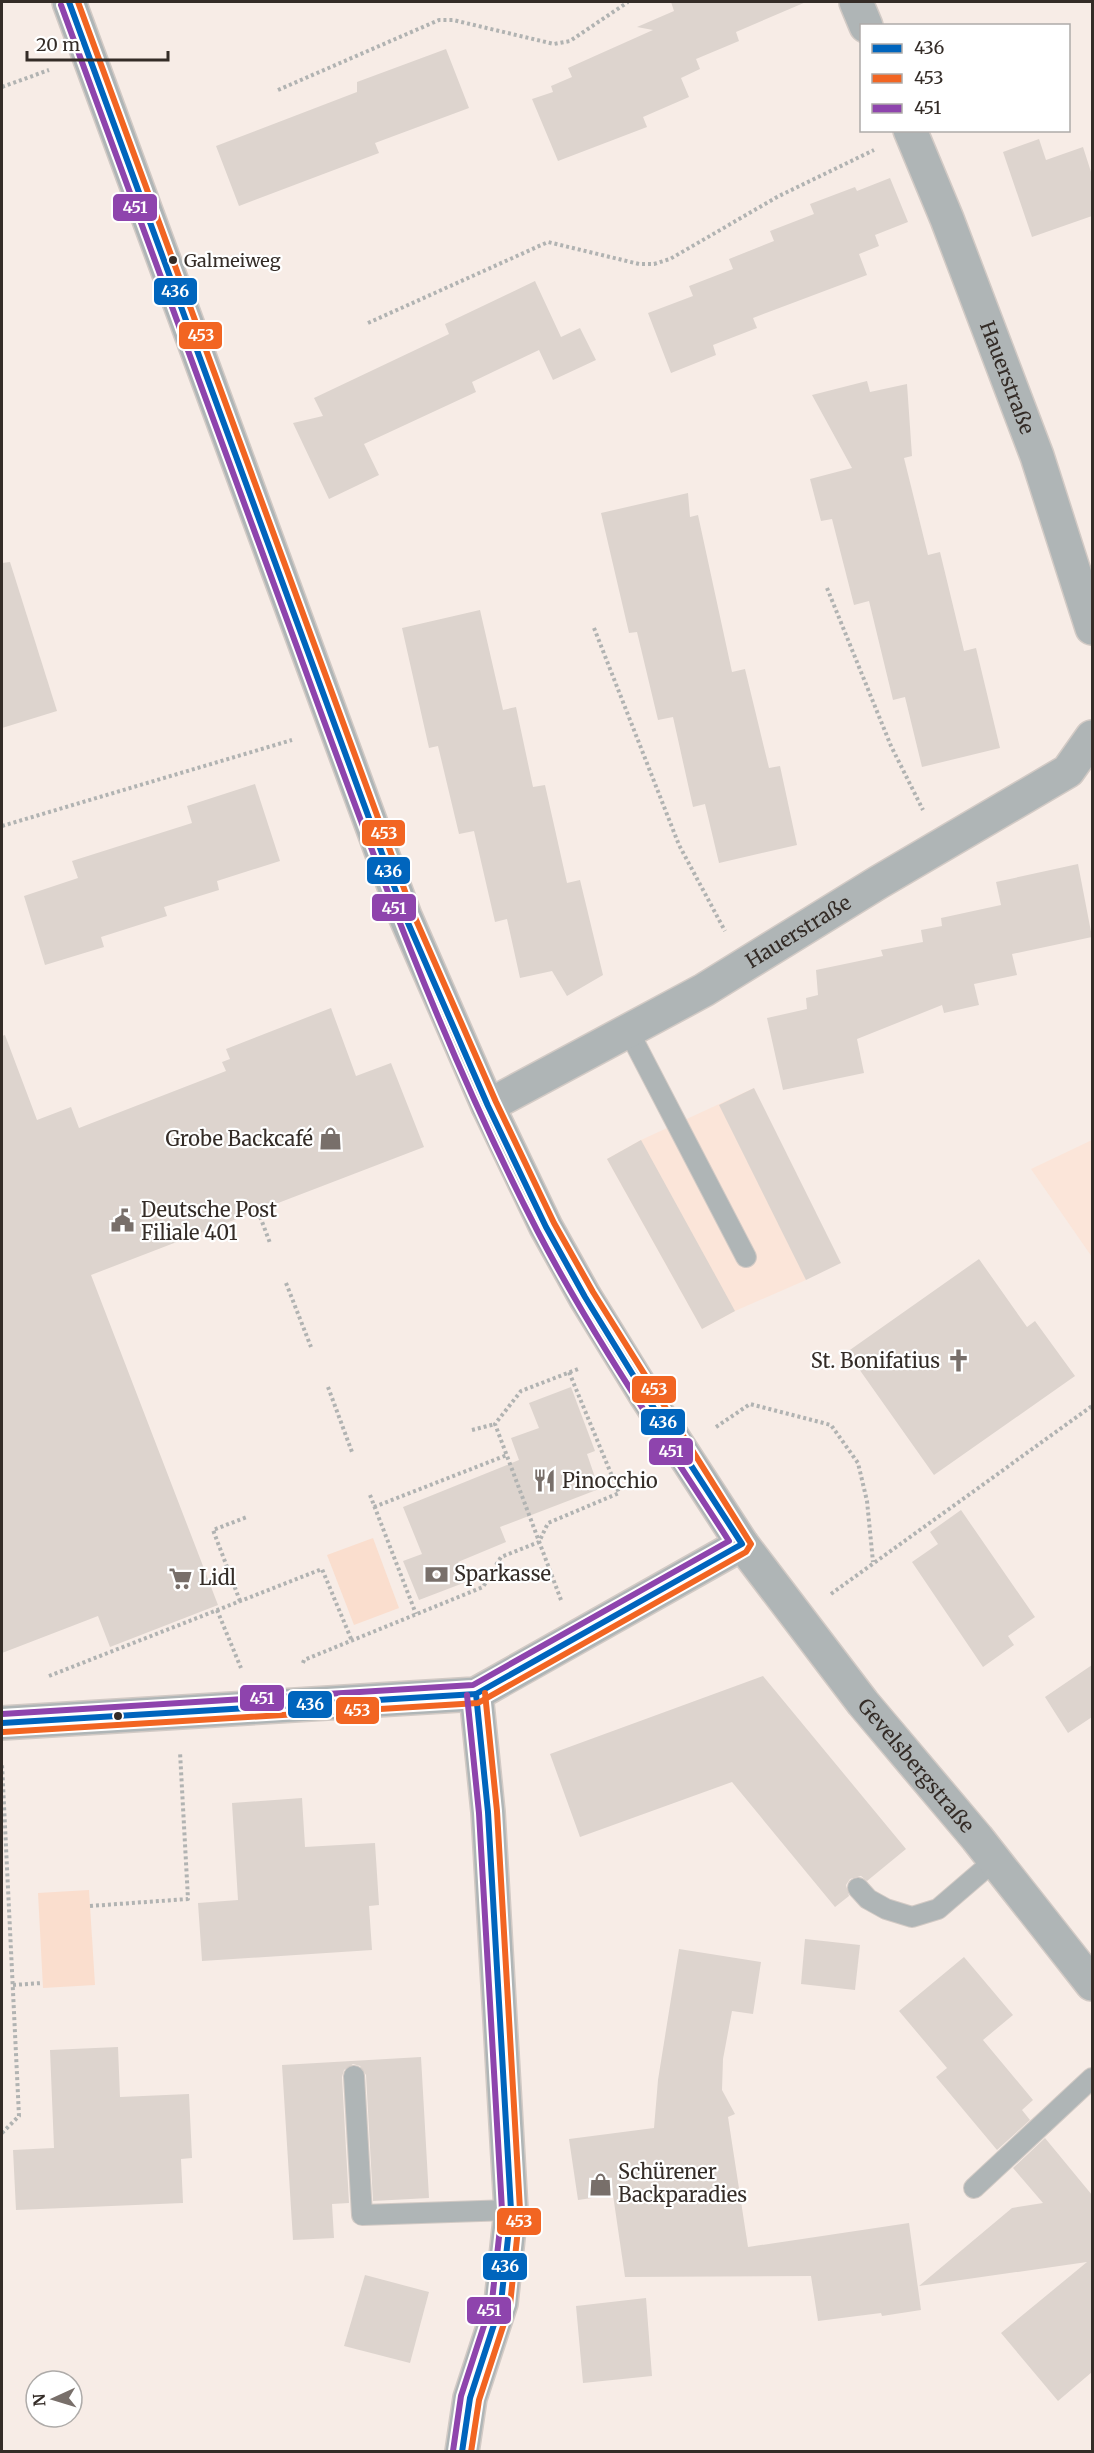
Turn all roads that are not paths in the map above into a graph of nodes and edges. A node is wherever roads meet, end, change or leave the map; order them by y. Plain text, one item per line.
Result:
1 (69, 2) edge
2 (856, 2) edge
3 (865, 24) edge
4 (910, 132) edge
5 (1092, 628) edge
6 (1092, 736) edge
7 (628, 1030) junction
8 (488, 1106) junction
9 (746, 1257) dead end
10 (742, 1544) junction
11 (476, 1694) junction
12 (2, 1723) edge
13 (995, 1860) junction
14 (858, 1888) dead end
15 (1091, 1977) edge
16 (354, 2076) dead end
17 (1092, 2078) edge
18 (974, 2188) dead end
19 (511, 2210) junction
20 (462, 2451) edge

1 - 8 street, Gevelsbergstraße
2 - 3 street
4 - 5 street, Hauerstraße
6 - 7 street, Hauerstraße
7 - 8 street, Hauerstraße
7 - 9 lane
8 - 10 street, Gevelsbergstraße
10 - 11 street
10 - 13 street, Gevelsbergstraße
11 - 12 street
11 - 19 street
13 - 14 lane
13 - 15 street, Gevelsbergstraße
16 - 19 lane
17 - 18 lane
19 - 20 street

